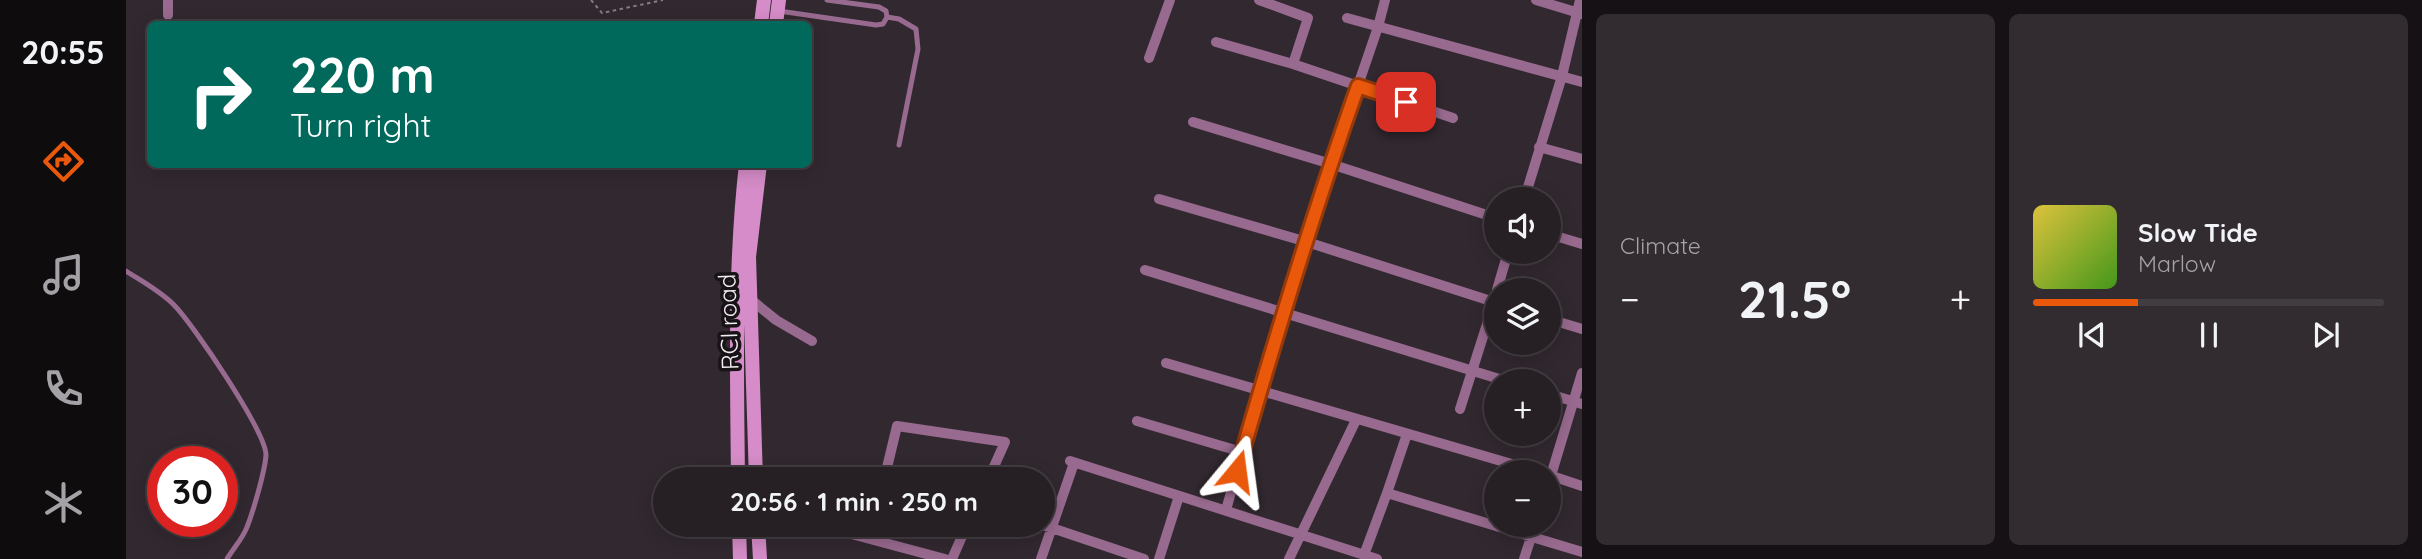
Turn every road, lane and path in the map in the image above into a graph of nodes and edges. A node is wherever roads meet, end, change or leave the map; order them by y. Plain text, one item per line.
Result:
1 (168, 0) edge
2 (591, 0) edge
3 (663, 0) edge
4 (764, 0) edge
5 (827, 0) edge
6 (1170, 0) edge
7 (1259, 0) edge
8 (1385, 0) edge
9 (1536, 0) edge
10 (1580, 0) edge
11 (777, 12) edge
12 (1580, 13) edge
13 (168, 15) dead end
14 (887, 17) junction
15 (1347, 18) dead end
16 (761, 21) edge
17 (1378, 27) junction
18 (1216, 42) dead end
19 (1149, 58) dead end
20 (1293, 64) junction
21 (1562, 76) junction
22 (1582, 82) edge
23 (1358, 86) junction
24 (1453, 118) dead end
25 (1193, 122) dead end
26 (900, 145) dead end
27 (1539, 147) junction
28 (1582, 159) edge
29 (1331, 164) junction
30 (746, 168) edge
31 (760, 168) edge
32 (1528, 187) edge
33 (1159, 199) dead end
34 (1484, 214) edge
35 (1561, 238) edge
36 (1307, 242) junction
37 (1582, 244) edge
38 (1145, 270) dead end
39 (126, 271) edge
40 (1484, 294) edge
41 (749, 298) junction
42 (1284, 312) junction
43 (1561, 323) edge
44 (1582, 329) edge
45 (1484, 334) edge
46 (812, 341) dead end
47 (1166, 363) dead end
48 (1472, 370) junction
49 (1582, 373) edge
50 (1484, 374) edge
51 (1260, 389) junction
52 (1577, 403) edge
53 (1460, 409) dead end
54 (1356, 419) junction
55 (1137, 421) dead end
56 (1407, 434) junction
57 (1242, 452) junction
58 (1497, 460) edge
59 (1556, 460) edge
60 (738, 467) edge
61 (756, 467) edge
62 (887, 467) edge
63 (994, 467) edge
64 (1561, 481) edge
65 (1582, 486) edge
66 (1387, 493) junction
67 (1179, 496) junction
68 (1055, 508) edge
69 (1226, 510) junction
70 (1484, 522) edge
71 (1055, 529) edge
72 (1301, 533) junction
73 (739, 537) edge
74 (759, 537) edge
75 (865, 537) edge
76 (962, 537) edge
77 (1046, 537) edge
78 (1532, 537) joint
79 (869, 538) joint
80 (1582, 552) edge
81 (1364, 555) junction
82 (227, 559) edge
83 (740, 559) edge
84 (760, 559) edge
85 (945, 559) edge
86 (952, 559) edge
87 (1041, 559) edge
88 (1144, 559) edge
89 (1159, 559) edge
90 (1289, 559) edge
91 (1377, 559) edge
92 (1524, 559) edge

1 - 13 street
2 - 3 path
4 - 16 main road
5 - 14 lane
6 - 19 street
7 - 20 street
8 - 17 street
9 - 12 street
10 - 12 street
11 - 14 lane
12 - 21 street
14 - 26 lane
15 - 17 street
17 - 21 street
17 - 23 street
18 - 20 street
20 - 23 street
21 - 22 street
21 - 27 street
23 - 24 street
23 - 29 street
25 - 29 street
27 - 28 street
27 - 32 street
29 - 34 street
29 - 36 street
30 - 60 main road, RCI road
31 - 41 main road, RCI road
33 - 36 street
35 - 37 street
36 - 40 street
36 - 42 street
38 - 42 street
39 - 82 lane
41 - 46 street
41 - 61 main road, RCI road
42 - 48 street
42 - 51 street
43 - 44 street
45 - 48 street
47 - 51 street
48 - 50 street
48 - 53 street
49 - 52 street
51 - 54 street
51 - 57 street
52 - 59 street
54 - 56 street
54 - 72 street
55 - 57 street
56 - 58 street
56 - 66 street
57 - 69 street
62 - 63 street
64 - 65 street
66 - 70 street
66 - 81 street
67 - 68 street
67 - 69 street
67 - 89 street
69 - 72 street
71 - 88 street
72 - 81 street
72 - 90 street
73 - 83 main road
74 - 84 main road
75 - 79 street
76 - 86 street
77 - 87 street
78 - 80 street
78 - 92 street
79 - 85 street
81 - 91 street

